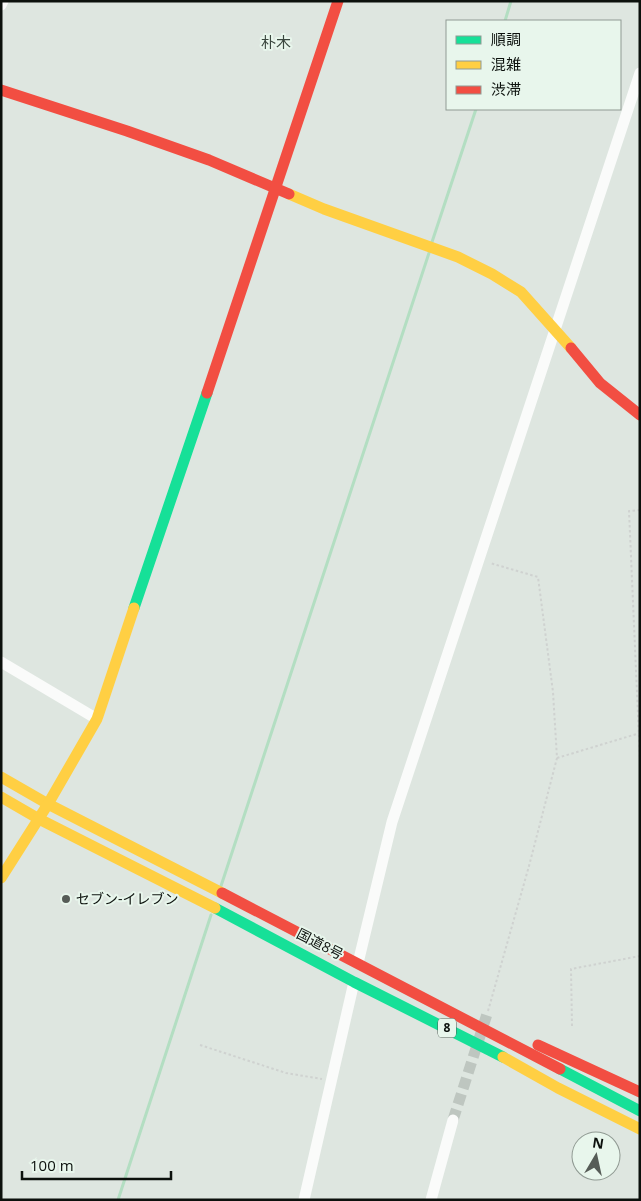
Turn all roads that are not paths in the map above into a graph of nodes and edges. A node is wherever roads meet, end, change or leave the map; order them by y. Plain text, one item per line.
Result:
1 (3, 1) edge
2 (338, 1) edge
3 (1, 5) edge
4 (640, 73) edge
5 (1, 90) edge
6 (276, 188) junction
7 (556, 328) junction
8 (640, 415) edge
9 (1, 662) edge
10 (97, 719) junction
11 (1, 777) edge
12 (1, 797) edge
13 (48, 804) junction
14 (39, 819) junction
15 (1, 878) edge
16 (358, 963) junction
17 (354, 982) junction
18 (411, 992) junction
19 (435, 1022) junction
20 (640, 1092) edge
21 (640, 1111) edge
22 (591, 1117) dead end
23 (453, 1120) tunnel mouth
24 (640, 1129) edge
25 (304, 1200) edge
26 (431, 1200) edge

1 - 3 street
2 - 6 main road
4 - 7 street
5 - 6 main road
6 - 7 main road
6 - 10 main road
7 - 8 main road
7 - 16 street
9 - 10 street
10 - 13 main road
11 - 13 main road, 国道8号 / 8
12 - 14 main road, 国道8号 / 8
13 - 14 main road
13 - 16 main road, 国道8号 / 8
14 - 15 main road
14 - 17 main road, 国道8号 / 8
16 - 18 main road, 国道8号 / 8
17 - 19 main road, 国道8号 / 8
17 - 25 street
18 - 20 main road, 8
18 - 21 main road, 国道8号 / 8
19 - 22 main road, 8
19 - 24 main road, 国道8号 / 8
23 - 26 street

